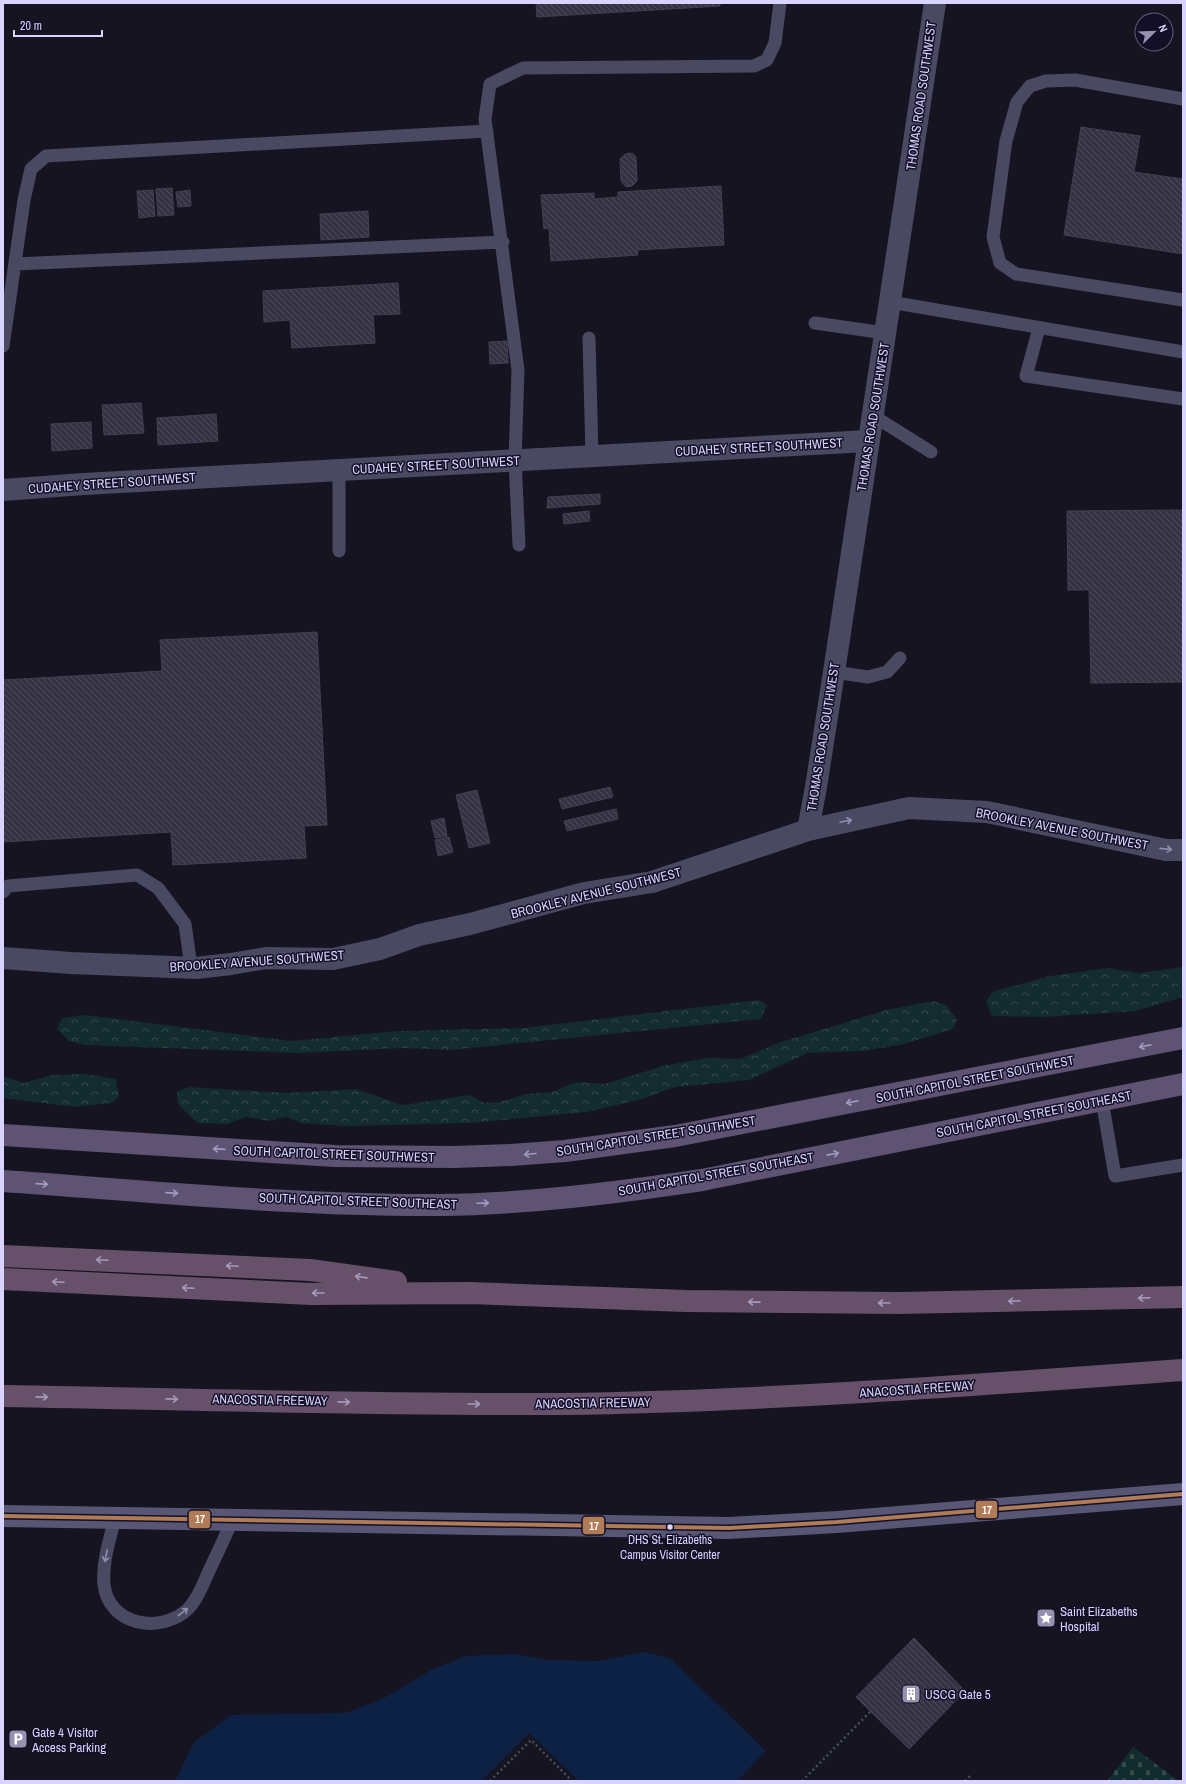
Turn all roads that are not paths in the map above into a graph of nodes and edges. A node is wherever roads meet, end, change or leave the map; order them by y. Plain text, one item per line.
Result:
1 (780, 3) edge
2 (935, 3) edge
3 (1183, 99) edge
4 (486, 131) junction
5 (502, 242) junction
6 (15, 264) junction
7 (1183, 300) edge
8 (890, 302) junction
9 (815, 323) dead end
10 (1039, 328) junction
11 (886, 333) junction
12 (589, 338) dead end
13 (3, 346) edge
14 (1183, 352) edge
15 (1183, 399) edge
16 (872, 415) junction
17 (868, 441) junction
18 (931, 452) dead end
19 (592, 456) junction
20 (515, 460) junction
21 (339, 470) junction
22 (3, 490) edge
23 (519, 545) dead end
24 (339, 551) dead end
25 (900, 658) dead end
26 (834, 672) junction
27 (808, 830) junction
28 (1183, 850) edge
29 (3, 892) edge
30 (3, 958) edge
31 (191, 968) junction
32 (1183, 1038) edge
33 (1183, 1084) edge
34 (1102, 1100) junction
35 (3, 1135) edge
36 (1183, 1165) edge
37 (3, 1181) edge
38 (3, 1256) edge
39 (3, 1279) edge
40 (469, 1293) junction
41 (1183, 1297) edge
42 (1183, 1370) edge
43 (3, 1396) edge
44 (1183, 1494) edge
45 (3, 1516) edge
46 (115, 1518) junction
47 (232, 1521) junction

1 - 4 lane
2 - 8 street, THOMAS ROAD SOUTHWEST
3 - 7 lane
4 - 5 lane
4 - 6 lane
5 - 6 lane
5 - 20 lane
6 - 13 lane
8 - 10 lane
8 - 11 street, THOMAS ROAD SOUTHWEST
9 - 11 lane
10 - 14 lane
10 - 15 lane
11 - 16 street, THOMAS ROAD SOUTHWEST
12 - 19 lane
16 - 17 street, THOMAS ROAD SOUTHWEST
16 - 18 lane
17 - 19 street, CUDAHEY STREET SOUTHWEST
17 - 26 street, THOMAS ROAD SOUTHWEST
19 - 20 street, CUDAHEY STREET SOUTHWEST
20 - 21 street, CUDAHEY STREET SOUTHWEST
20 - 23 lane
21 - 22 street, CUDAHEY STREET SOUTHWEST
21 - 24 lane
25 - 26 lane
26 - 27 street, THOMAS ROAD SOUTHWEST
27 -> 28 street, BROOKLEY AVENUE SOUTHWEST
27 - 31 street, BROOKLEY AVENUE SOUTHWEST
29 - 31 lane
30 - 31 street, BROOKLEY AVENUE SOUTHWEST
32 -> 35 main road, SOUTH CAPITOL STREET SOUTHWEST
33 - 34 main road, SOUTH CAPITOL STREET SOUTHEAST
34 - 36 lane
37 -> 34 main road, SOUTH CAPITOL STREET SOUTHEAST
40 -> 38 highway
40 -> 39 highway
41 -> 40 highway
43 -> 42 highway, ANACOSTIA FREEWAY
44 - 47 main road
45 - 46 main road
46 - 47 main road
46 -> 47 lane

